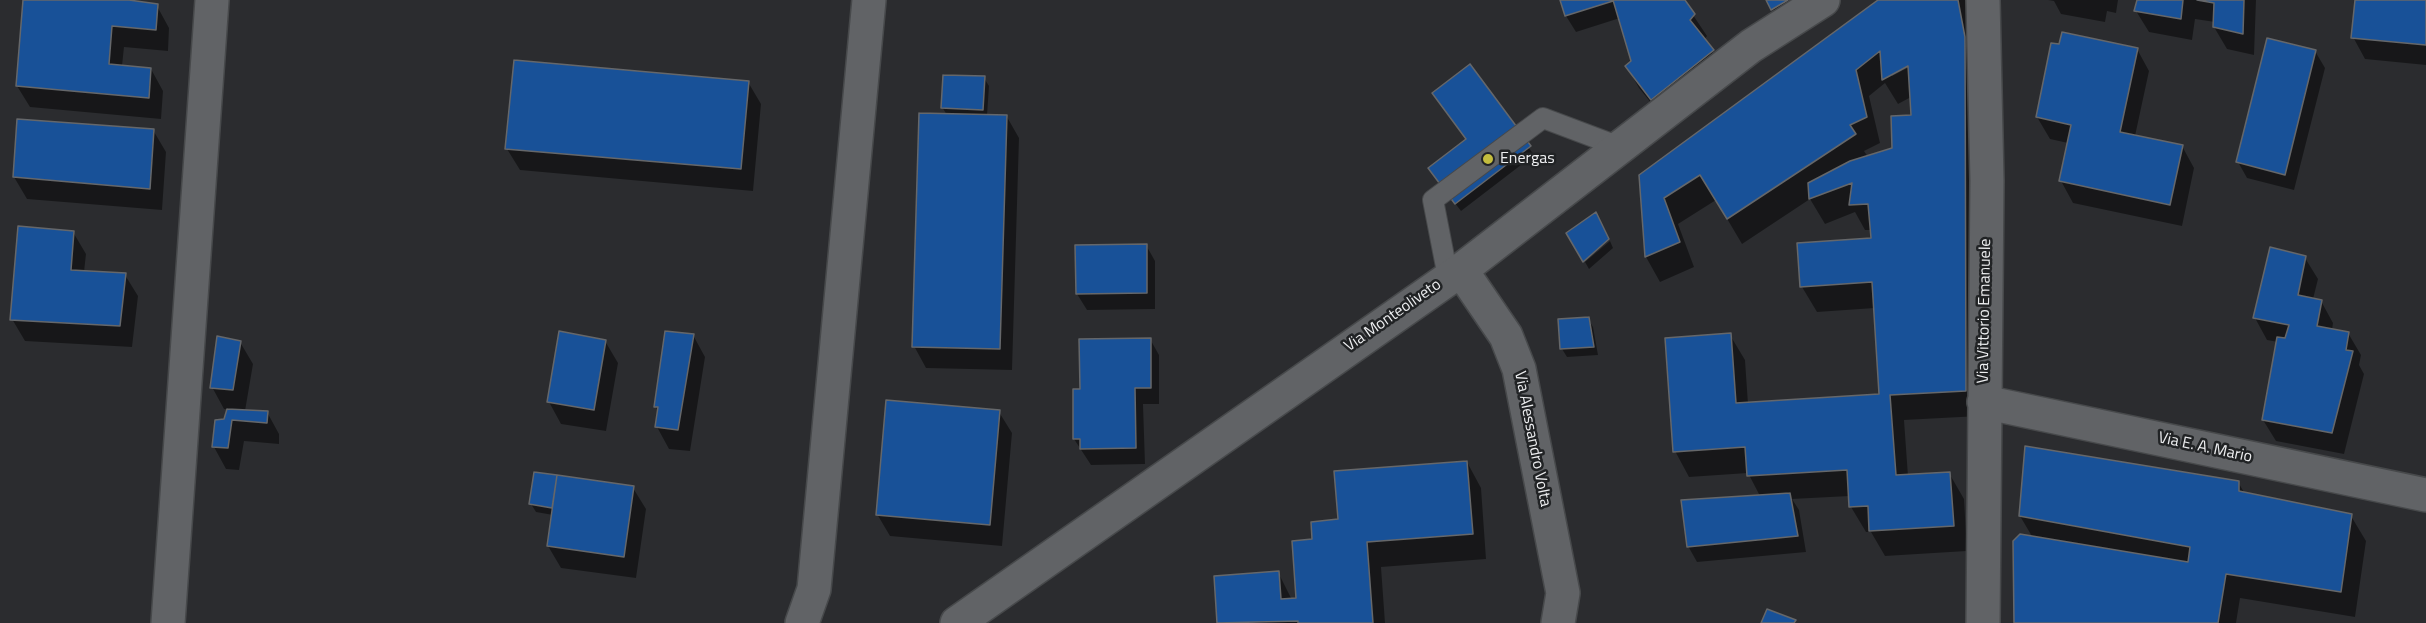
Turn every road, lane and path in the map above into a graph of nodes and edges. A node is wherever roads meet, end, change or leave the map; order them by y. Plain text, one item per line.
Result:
1 (212, 0) edge
2 (869, 0) edge
3 (1823, 0) edge
4 (1983, 0) edge
5 (1620, 147) junction
6 (1455, 274) junction
7 (1984, 402) junction
8 (2426, 495) edge
9 (814, 589) junction
10 (168, 623) edge
11 (802, 623) edge
12 (829, 623) edge
13 (957, 623) edge
14 (1558, 623) edge
15 (1983, 623) edge

1 - 10 street
2 - 9 street
3 - 5 street, Via Monteoliveto
4 - 7 street, Via Vittorio Emanuele
5 - 6 street, Via Monteoliveto
5 - 6 lane
6 - 13 street, Via Monteoliveto
6 - 14 street, Via Alessandro Volta
7 - 8 street, Via E. A. Mario
7 - 15 street, Via Vittorio Emanuele
9 - 11 street
9 - 12 street

